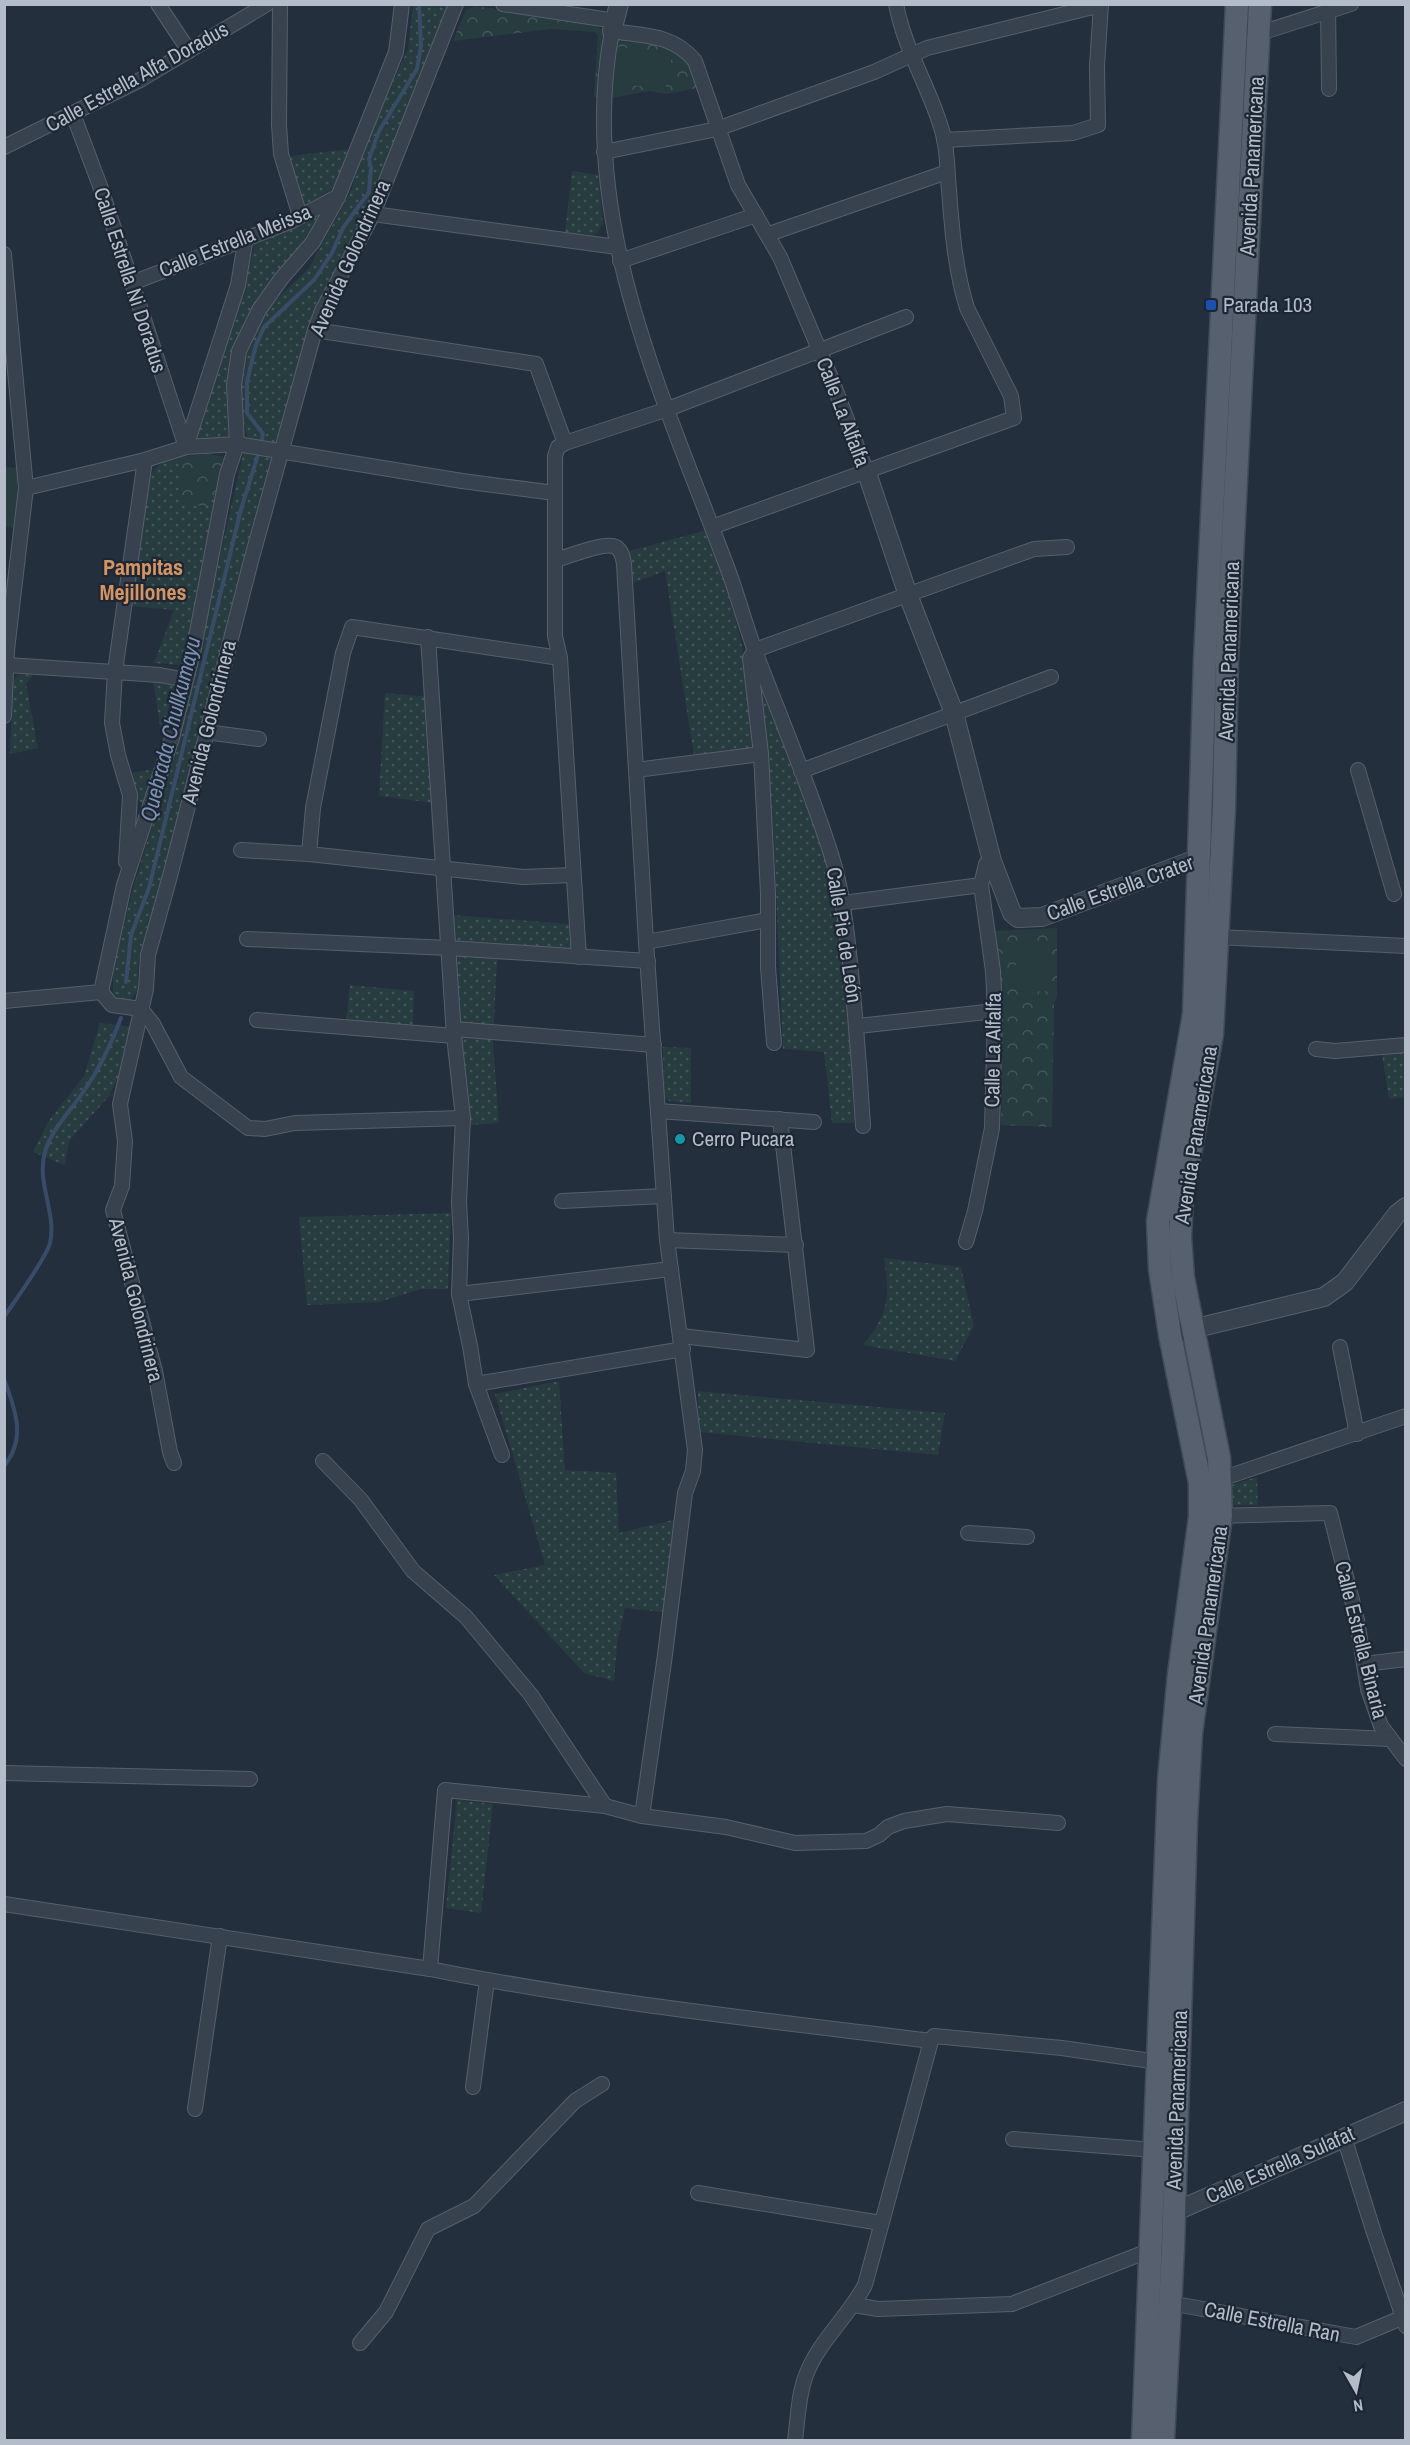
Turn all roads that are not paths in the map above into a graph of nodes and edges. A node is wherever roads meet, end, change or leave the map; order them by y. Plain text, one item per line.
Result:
1 (158, 4) edge
2 (267, 4) edge
3 (280, 4) edge
4 (402, 4) edge
5 (456, 4) edge
6 (503, 4) edge
7 (896, 4) edge
8 (1237, 4) edge
9 (1260, 4) edge
10 (1351, 4) edge
11 (1101, 5) edge
12 (1328, 8) edge
13 (615, 19) edge
14 (1236, 30) junction
15 (1259, 30) junction
16 (189, 51) junction
17 (910, 57) junction
18 (1329, 89) dead end
19 (73, 114) junction
20 (717, 129) junction
21 (944, 140) junction
22 (4, 147) edge
23 (604, 152) junction
24 (947, 172) junction
25 (338, 197) junction
26 (373, 213) junction
27 (300, 216) junction
28 (756, 216) junction
29 (769, 234) junction
30 (246, 237) junction
31 (617, 247) junction
32 (4, 254) edge
33 (620, 261) junction
34 (132, 283) junction
35 (906, 317) dead end
36 (315, 330) junction
37 (820, 351) junction
38 (668, 409) junction
39 (565, 443) junction
40 (237, 444) junction
41 (186, 447) junction
42 (281, 451) junction
43 (145, 460) junction
44 (867, 473) junction
45 (26, 488) junction
46 (555, 493) junction
47 (712, 527) junction
48 (1067, 547) dead end
49 (555, 560) junction
50 (908, 595) junction
51 (428, 637) junction
52 (755, 650) junction
53 (560, 658) junction
54 (7, 665) junction
55 (115, 671) junction
56 (1051, 677) dead end
57 (186, 680) junction
58 (954, 713) junction
59 (4, 716) edge
60 (206, 732) junction
61 (259, 739) dead end
62 (761, 754) junction
63 (636, 770) junction
64 (1358, 770) dead end
65 (801, 771) junction
66 (1201, 808) junction
67 (1224, 808) junction
68 (241, 850) dead end
69 (309, 854) junction
70 (1199, 858) junction
71 (1222, 858) junction
72 (992, 861) junction
73 (445, 868) junction
74 (573, 875) junction
75 (124, 885) junction
76 (981, 885) junction
77 (1394, 894) dead end
78 (843, 903) junction
79 (1018, 918) joint
80 (768, 920) junction
81 (1217, 937) junction
82 (247, 939) dead end
83 (646, 942) junction
84 (1406, 946) edge
85 (449, 948) junction
86 (579, 957) junction
87 (648, 962) junction
88 (101, 992) junction
89 (4, 1001) edge
90 (141, 1009) junction
91 (995, 1011) junction
92 (257, 1020) dead end
93 (858, 1026) junction
94 (454, 1033) junction
95 (774, 1043) dead end
96 (654, 1045) junction
97 (1406, 1046) edge
98 (1316, 1049) dead end
99 (658, 1111) junction
100 (463, 1118) junction
101 (780, 1119) junction
102 (814, 1122) dead end
103 (863, 1126) dead end
104 (664, 1196) junction
105 (562, 1201) dead end
106 (1406, 1207) edge
107 (667, 1240) junction
108 (966, 1242) dead end
109 (796, 1245) junction
110 (671, 1269) junction
111 (459, 1294) junction
112 (1192, 1330) junction
113 (1170, 1335) junction
114 (682, 1343) junction
115 (1340, 1347) dead end
116 (476, 1384) junction
117 (1406, 1416) edge
118 (1357, 1434) junction
119 (502, 1455) dead end
120 (323, 1461) dead end
121 (174, 1462) dead end
122 (1210, 1481) junction
123 (1210, 1517) junction
124 (968, 1533) dead end
125 (1027, 1537) dead end
126 (1406, 1659) edge
127 (1364, 1664) junction
128 (1275, 1734) dead end
129 (1390, 1739) junction
130 (1406, 1759) edge
131 (4, 1773) edge
132 (250, 1779) dead end
133 (605, 1806) junction
134 (642, 1816) junction
135 (1058, 1824) dead end
136 (4, 1904) edge
137 (220, 1936) junction
138 (430, 1969) junction
139 (487, 1980) junction
140 (934, 2036) dead end
141 (1158, 2062) junction
142 (602, 2084) dead end
143 (473, 2087) dead end
144 (195, 2109) dead end
145 (1406, 2111) edge
146 (1344, 2137) junction
147 (1013, 2139) dead end
148 (1155, 2150) junction
149 (698, 2193) dead end
150 (1163, 2212) junction
151 (881, 2223) junction
152 (1162, 2248) junction
153 (1170, 2303) junction
154 (854, 2305) junction
155 (1405, 2320) edge
156 (360, 2343) dead end
157 (795, 2440) edge
158 (1143, 2440) edge
159 (1163, 2440) edge

1 - 16 street
2 - 16 street, Calle Estrella Alfa Doradus
3 - 27 street
4 - 25 street, Avenida Golondrinera
5 - 26 street, Avenida Golondrinera
6 - 13 street, Calle La Alfalfa
7 - 17 street
8 - 14 main road, Avenida Panamericana
9 - 15 main road, Avenida Panamericana
10 - 12 street
11 - 17 street
11 - 21 street
12 - 15 street
12 - 18 street
13 - 20 street, Calle La Alfalfa
13 - 23 street, Calle Pie de León
14 - 15 street
14 - 66 main road, Avenida Panamericana
15 - 67 main road, Avenida Panamericana
16 - 19 street, Calle Estrella Alfa Doradus
17 - 20 street
17 - 21 street
19 - 22 street, Calle Estrella Alfa Doradus
19 - 34 street, Calle Estrella Ni Doradus
20 - 23 street
20 - 28 street, Calle La Alfalfa
21 - 24 street
23 - 31 street, Calle Pie de León
24 - 29 street
24 - 44 street
25 - 27 street, Calle Estrella Meissa
25 - 40 street, Avenida Golondrinera
26 - 31 street
26 - 36 street, Avenida Golondrinera
27 - 30 street, Calle Estrella Meissa
28 - 29 street, Calle La Alfalfa
28 - 33 street
29 - 37 street, Calle La Alfalfa
30 - 34 street, Calle Estrella Meissa
30 - 41 street
31 - 33 street, Calle Pie de León
32 - 45 street
33 - 38 street, Calle Pie de León
34 - 41 street, Calle Estrella Ni Doradus
35 - 37 street
36 - 39 street
36 - 42 street, Avenida Golondrinera
37 - 38 street
37 - 44 street, Calle La Alfalfa
38 - 39 street
38 - 47 street, Calle Pie de León
39 - 46 street
40 - 41 street
40 - 42 street
40 - 57 street, Avenida Golondrinera
41 - 43 street
42 - 46 street
42 - 60 street, Avenida Golondrinera
43 - 45 street
43 - 55 street
44 - 47 street
44 - 50 street, Calle La Alfalfa
45 - 54 street
46 - 49 street
47 - 52 street, Calle Pie de León
48 - 50 street
49 - 53 street
49 - 63 street
50 - 52 street
50 - 58 street, Calle La Alfalfa
51 - 53 street
51 - 69 street
51 - 73 street
52 - 62 street
52 - 65 street, Calle Pie de León
53 - 74 street
54 - 55 street
54 - 59 street
55 - 57 street
55 - 75 street
56 - 58 street
57 - 75 street, Avenida Golondrinera
58 - 65 street
58 - 72 street, Calle La Alfalfa
60 - 61 street
60 - 90 street, Avenida Golondrinera
62 - 63 street
62 - 80 street
63 - 83 street
64 - 77 street
65 - 78 street, Calle Pie de León
66 - 67 street
66 - 70 main road, Avenida Panamericana
67 - 71 main road, Avenida Panamericana
68 - 69 street
69 - 73 street
70 - 71 street, Calle Estrella Crater
70 - 79 street, Calle Estrella Crater
70 - 113 main road, Avenida Panamericana
71 - 81 main road, Avenida Panamericana
72 - 76 street
72 - 79 street, Calle La Alfalfa
73 - 74 street
73 - 85 street
74 - 86 street
75 - 88 street
76 - 78 street
76 - 91 street, Calle La Alfalfa
78 - 93 street, Calle Pie de León
80 - 83 street
80 - 95 street
81 - 84 street
81 - 112 main road, Avenida Panamericana
82 - 85 street
83 - 87 street
85 - 86 street
85 - 94 street
86 - 87 street
87 - 96 street
88 - 89 street
88 - 90 street
90 - 100 street
90 - 121 street, Avenida Golondrinera
91 - 93 street
91 - 108 street, Calle La Alfalfa
92 - 94 street
93 - 103 street, Calle Pie de León
94 - 96 street
94 - 100 street
96 - 99 street
97 - 98 street
99 - 101 street
99 - 104 street
100 - 111 street
101 - 102 street
101 - 109 street
104 - 105 street
104 - 107 street
106 - 112 street
107 - 109 street
107 - 110 street
109 - 114 street
110 - 111 street
110 - 114 street
111 - 116 street
112 - 113 street
112 - 122 main road, Avenida Panamericana
113 - 122 main road, Avenida Panamericana
114 - 116 street
114 - 134 street
115 - 118 street
116 - 119 street
117 - 118 street
118 - 122 street
120 - 133 street
122 - 123 main road, Avenida Panamericana
123 - 127 street, Calle Estrella Binaria
123 - 141 main road, Avenida Panamericana
123 - 150 main road, Avenida Panamericana
124 - 125 street
126 - 127 street
127 - 129 street, Calle Estrella Binaria
128 - 129 street
129 - 130 street, Calle Estrella Binaria
131 - 132 street
133 - 134 street
133 - 138 street
134 - 135 street
136 - 137 street
137 - 138 street
137 - 144 street
138 - 139 street
139 - 143 street
139 - 151 street
140 - 141 street
141 - 148 main road, Avenida Panamericana
142 - 156 street
145 - 146 street, Calle Estrella Sulafat
146 - 150 street, Calle Estrella Sulafat
146 - 155 street
147 - 148 street
148 - 150 main road, Avenida Panamericana
149 - 151 street
150 - 152 main road, Avenida Panamericana
151 - 154 street
152 - 153 main road, Avenida Panamericana
152 - 154 street
152 - 158 main road, Avenida Panamericana
153 - 155 street, Calle Estrella Ran
153 - 159 main road, Avenida Panamericana
154 - 157 street

